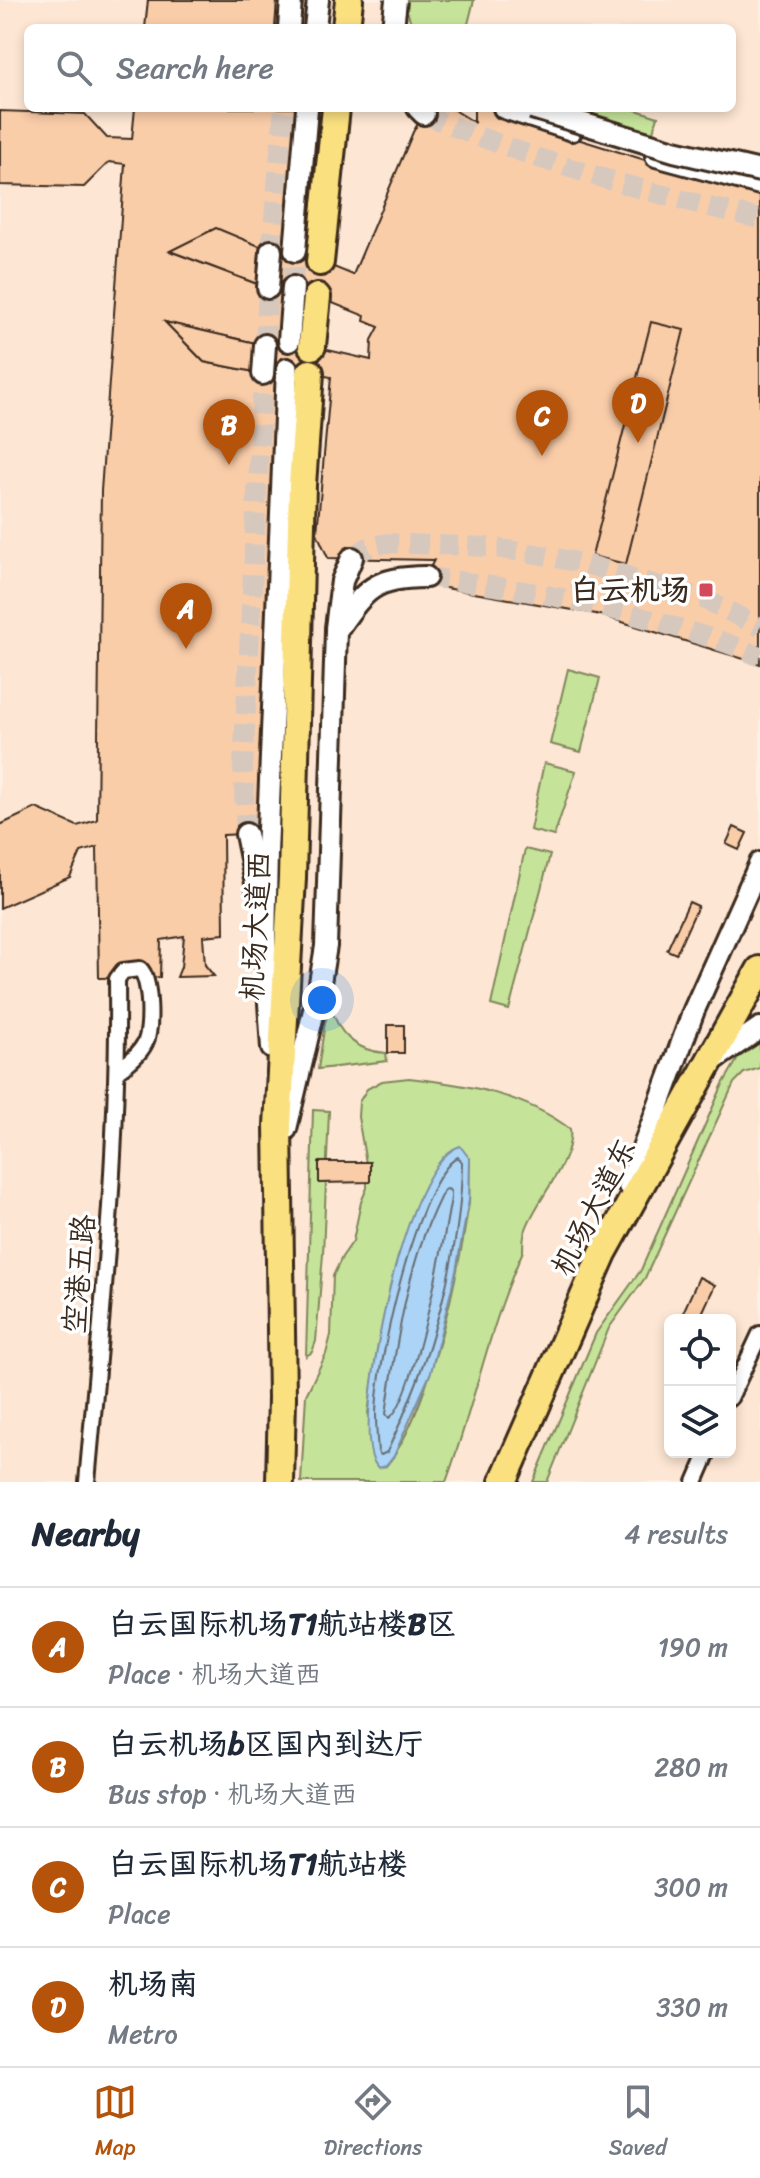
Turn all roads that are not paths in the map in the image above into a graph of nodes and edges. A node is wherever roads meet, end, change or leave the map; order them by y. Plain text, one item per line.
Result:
1 (291, 0) edge
2 (318, 0) edge
3 (349, 0) edge
4 (384, 0) edge
5 (396, 0) edge
6 (289, 24) edge
7 (315, 24) edge
8 (346, 24) edge
9 (395, 24) edge
10 (397, 24) edge
11 (307, 112) edge
12 (336, 112) edge
13 (517, 112) edge
14 (545, 112) edge
15 (760, 171) edge
16 (760, 184) edge
17 (271, 251) tunnel mouth
18 (295, 251) tunnel mouth
19 (320, 262) tunnel mouth
20 (293, 287) tunnel mouth
21 (268, 288) tunnel mouth
22 (317, 297) tunnel mouth
23 (300, 344) joint
24 (265, 345) tunnel mouth
25 (298, 371) joint
26 (263, 374) tunnel mouth
27 (352, 558) dead end
28 (426, 577) tunnel mouth
29 (336, 631) junction
30 (246, 834) tunnel mouth
31 (759, 864) edge
32 (265, 943) junction
33 (760, 970) edge
34 (760, 1028) edge
35 (706, 1065) junction
36 (118, 1070) junction
37 (278, 1125) junction
38 (278, 1160) junction
39 (603, 1253) junction
40 (760, 1334) edge
41 (736, 1386) edge
42 (705, 1458) edge
43 (87, 1482) edge
44 (280, 1482) edge
45 (503, 1482) edge
46 (695, 1482) edge

1 - 6 main road
2 - 7 main road
3 - 8 highway
4 - 9 main road
5 - 10 main road, bridge
11 - 18 main road
12 - 19 highway
13 - 16 main road
14 - 15 main road, bridge
17 - 21 main road
20 - 23 main road
22 - 23 highway
24 - 26 main road
25 - 32 main road
25 - 37 highway, 机场大道西
27 - 29 main road
28 - 29 main road
29 - 38 main road
30 - 32 main road
31 - 39 main road
32 - 37 main road
33 - 35 highway, 机场大道东
34 - 35 main road
35 - 39 highway, 机场大道东
36 - 36 street, 空港五路
36 - 43 street, 空港五路
37 - 38 highway, 机场大道西
38 - 44 highway, 机场大道西
39 - 45 highway, 机场大道东
40 - 41 street
42 - 46 street

